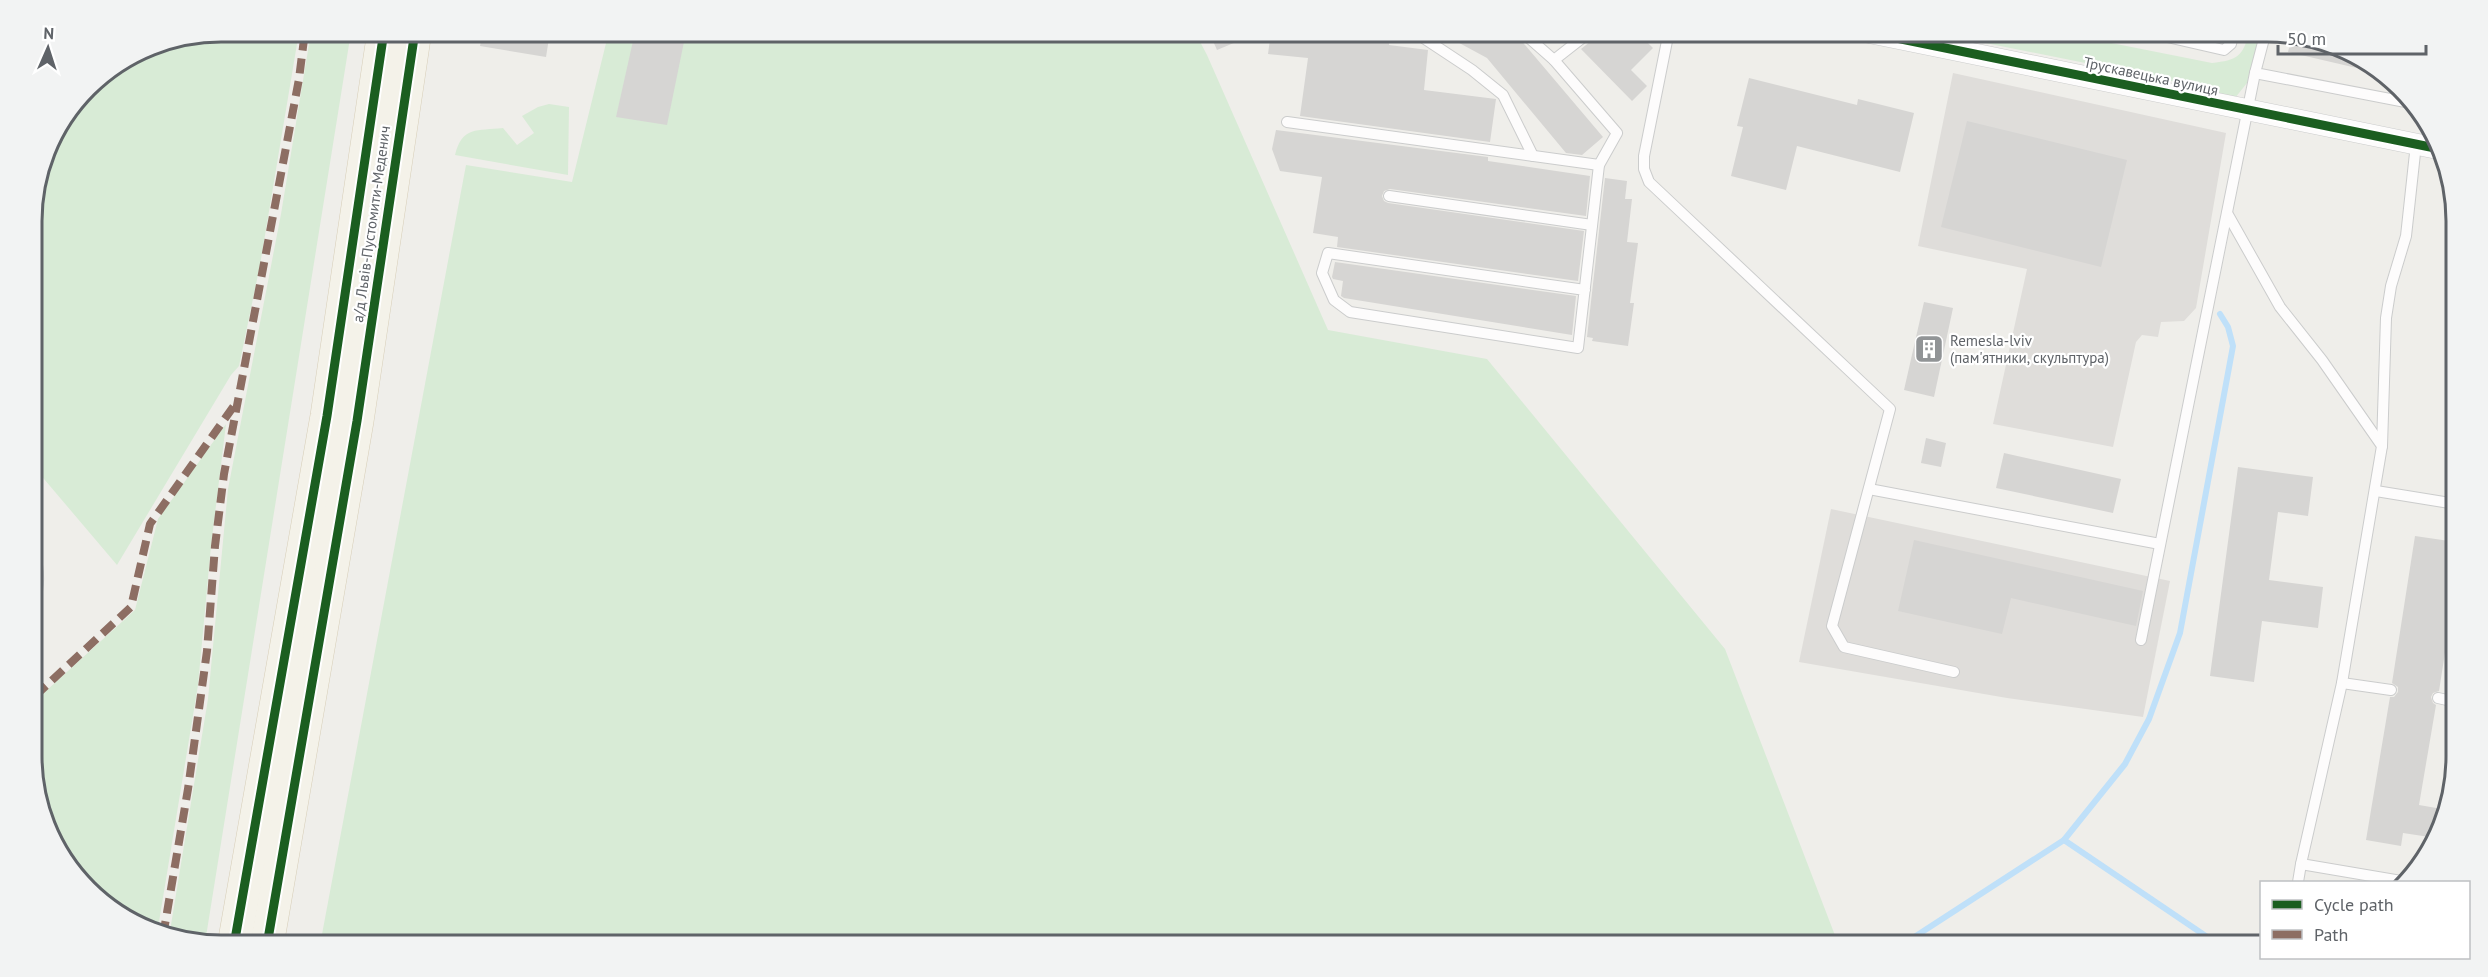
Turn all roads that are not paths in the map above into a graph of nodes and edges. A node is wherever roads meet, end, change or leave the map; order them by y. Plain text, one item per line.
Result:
1 (383, 42) edge
2 (414, 42) edge
3 (1429, 42) edge
4 (1533, 42) edge
5 (1578, 42) edge
6 (1667, 42) edge
7 (1919, 42) edge
8 (2187, 42) edge
9 (2232, 42) edge
10 (2263, 42) edge
11 (1554, 60) junction
12 (2255, 73) junction
13 (2400, 101) edge
14 (2246, 111) junction
15 (1287, 122) dead end
16 (2425, 146) edge
17 (1533, 156) junction
18 (1599, 165) junction
19 (1389, 196) dead end
20 (2227, 213) junction
21 (1592, 225) junction
22 (1585, 290) junction
23 (2382, 446) junction
24 (1869, 489) junction
25 (2376, 491) junction
26 (2446, 502) edge
27 (2160, 544) junction
28 (2141, 640) dead end
29 (1954, 672) dead end
30 (2342, 683) junction
31 (2391, 690) dead end
32 (2438, 698) dead end
33 (2446, 700) edge
34 (2301, 864) junction
35 (2396, 880) edge
36 (2298, 881) edge
37 (236, 935) edge
38 (269, 935) edge

1 - 37 main road
2 - 38 main road, а/д Львів-Пустомити-Меденич
3 - 17 lane
4 - 11 lane
5 - 11 lane
6 - 24 lane
7 - 14 street, Трускавецька вулиця
8 - 9 lane
10 - 12 lane
11 - 18 lane
12 - 13 lane
12 - 14 lane
14 - 16 street, Трускавецька вулиця
14 - 20 lane
15 - 17 lane
16 - 23 lane
17 - 18 lane
18 - 21 lane
19 - 21 lane
20 - 23 lane
20 - 27 lane
21 - 22 lane
22 - 22 lane
23 - 25 lane
24 - 27 lane
24 - 29 lane
25 - 26 lane
25 - 30 lane
27 - 28 lane
30 - 31 lane
30 - 34 lane
32 - 33 lane
34 - 35 lane
34 - 36 lane

